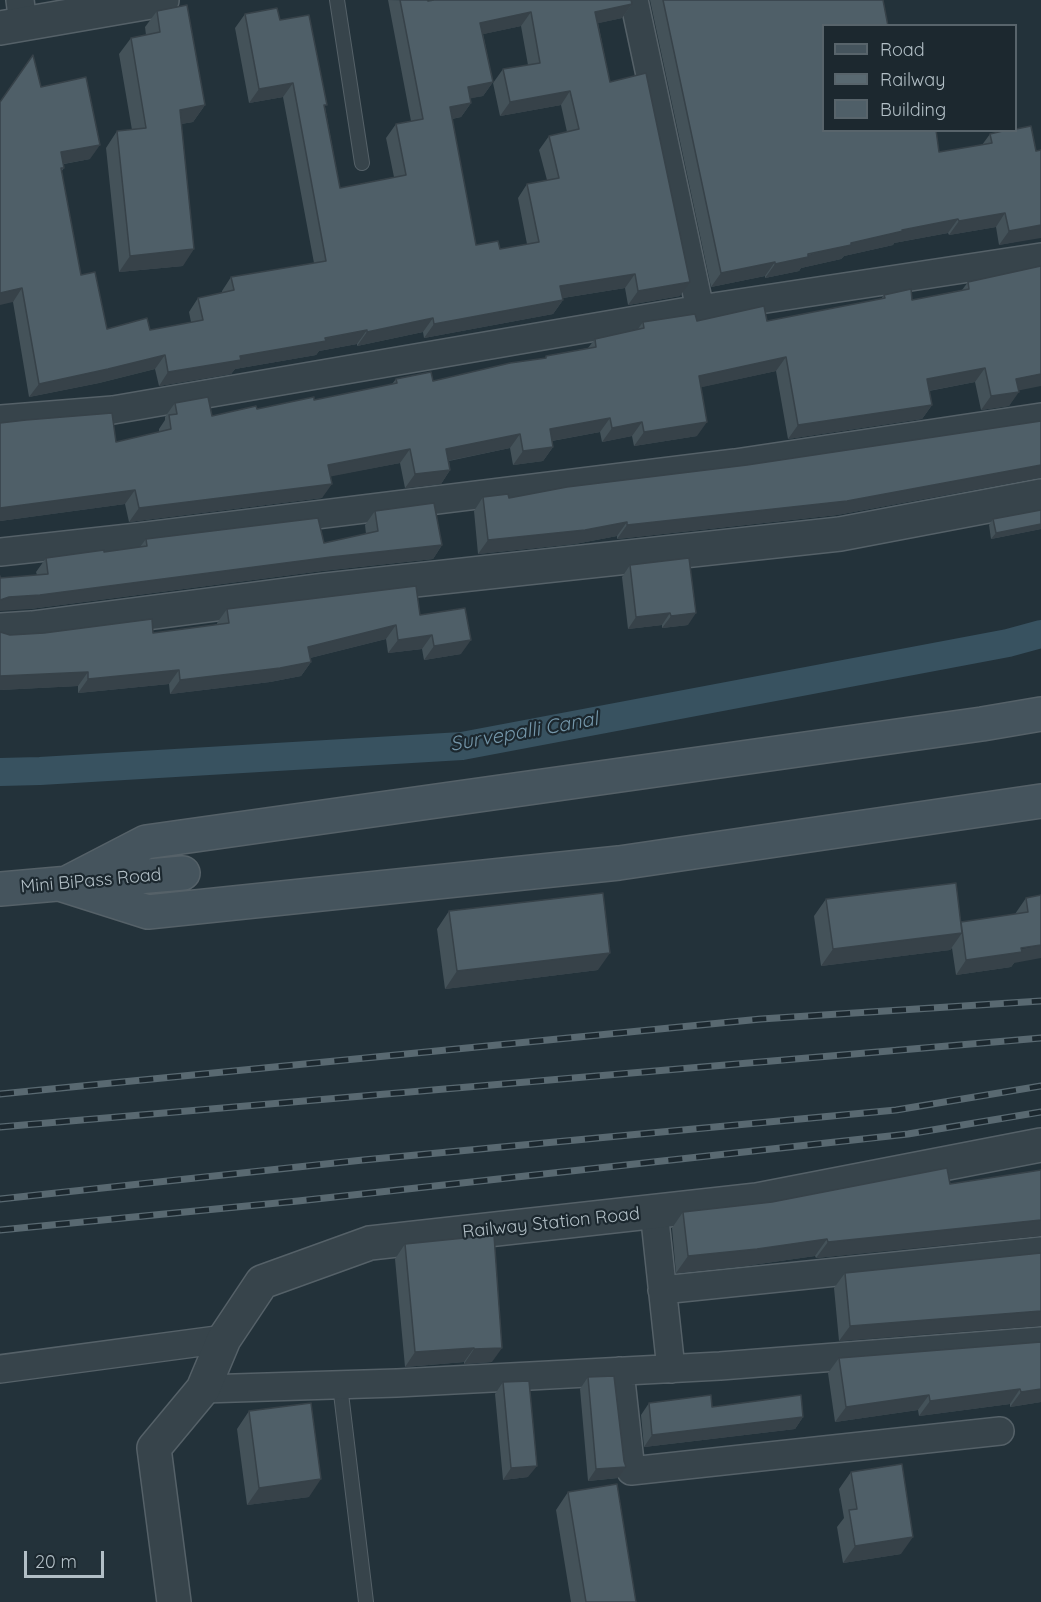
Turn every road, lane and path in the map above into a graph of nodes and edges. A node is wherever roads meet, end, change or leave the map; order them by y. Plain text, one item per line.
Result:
1 (162, 0) edge
2 (337, 0) edge
3 (634, 0) edge
4 (14, 17) edge
5 (362, 163) dead end
6 (1041, 257) edge
7 (700, 309) junction
8 (1041, 417) edge
9 (0, 419) edge
10 (1041, 496) edge
11 (0, 552) edge
12 (0, 630) edge
13 (1041, 714) edge
14 (1041, 801) edge
15 (183, 873) dead end
16 (63, 885) junction
17 (0, 890) edge
18 (1041, 1145) edge
19 (654, 1211) junction
20 (1041, 1251) edge
21 (662, 1290) junction
22 (224, 1339) junction
23 (1041, 1341) edge
24 (0, 1369) edge
25 (670, 1369) junction
26 (620, 1371) junction
27 (340, 1385) junction
28 (203, 1389) junction
29 (1000, 1431) dead end
30 (174, 1602) edge
31 (366, 1602) edge

1 - 4 street
2 - 5 lane
3 - 7 street
6 - 7 street
7 - 9 street
8 - 11 street
10 - 12 street
13 - 16 main road
14 - 16 main road
15 - 16 main road, Mini BiPass Road
16 - 17 main road, Mini BiPass Road
18 - 19 street, Railway Station Road
19 - 21 street
19 - 22 street, Railway Station Road
20 - 21 street
21 - 25 street
22 - 24 street
22 - 28 street, Railway Station Road
23 - 25 street
25 - 26 street
26 - 27 street
26 - 29 street
27 - 28 street
27 - 31 lane
28 - 30 street, Railway Station Road

